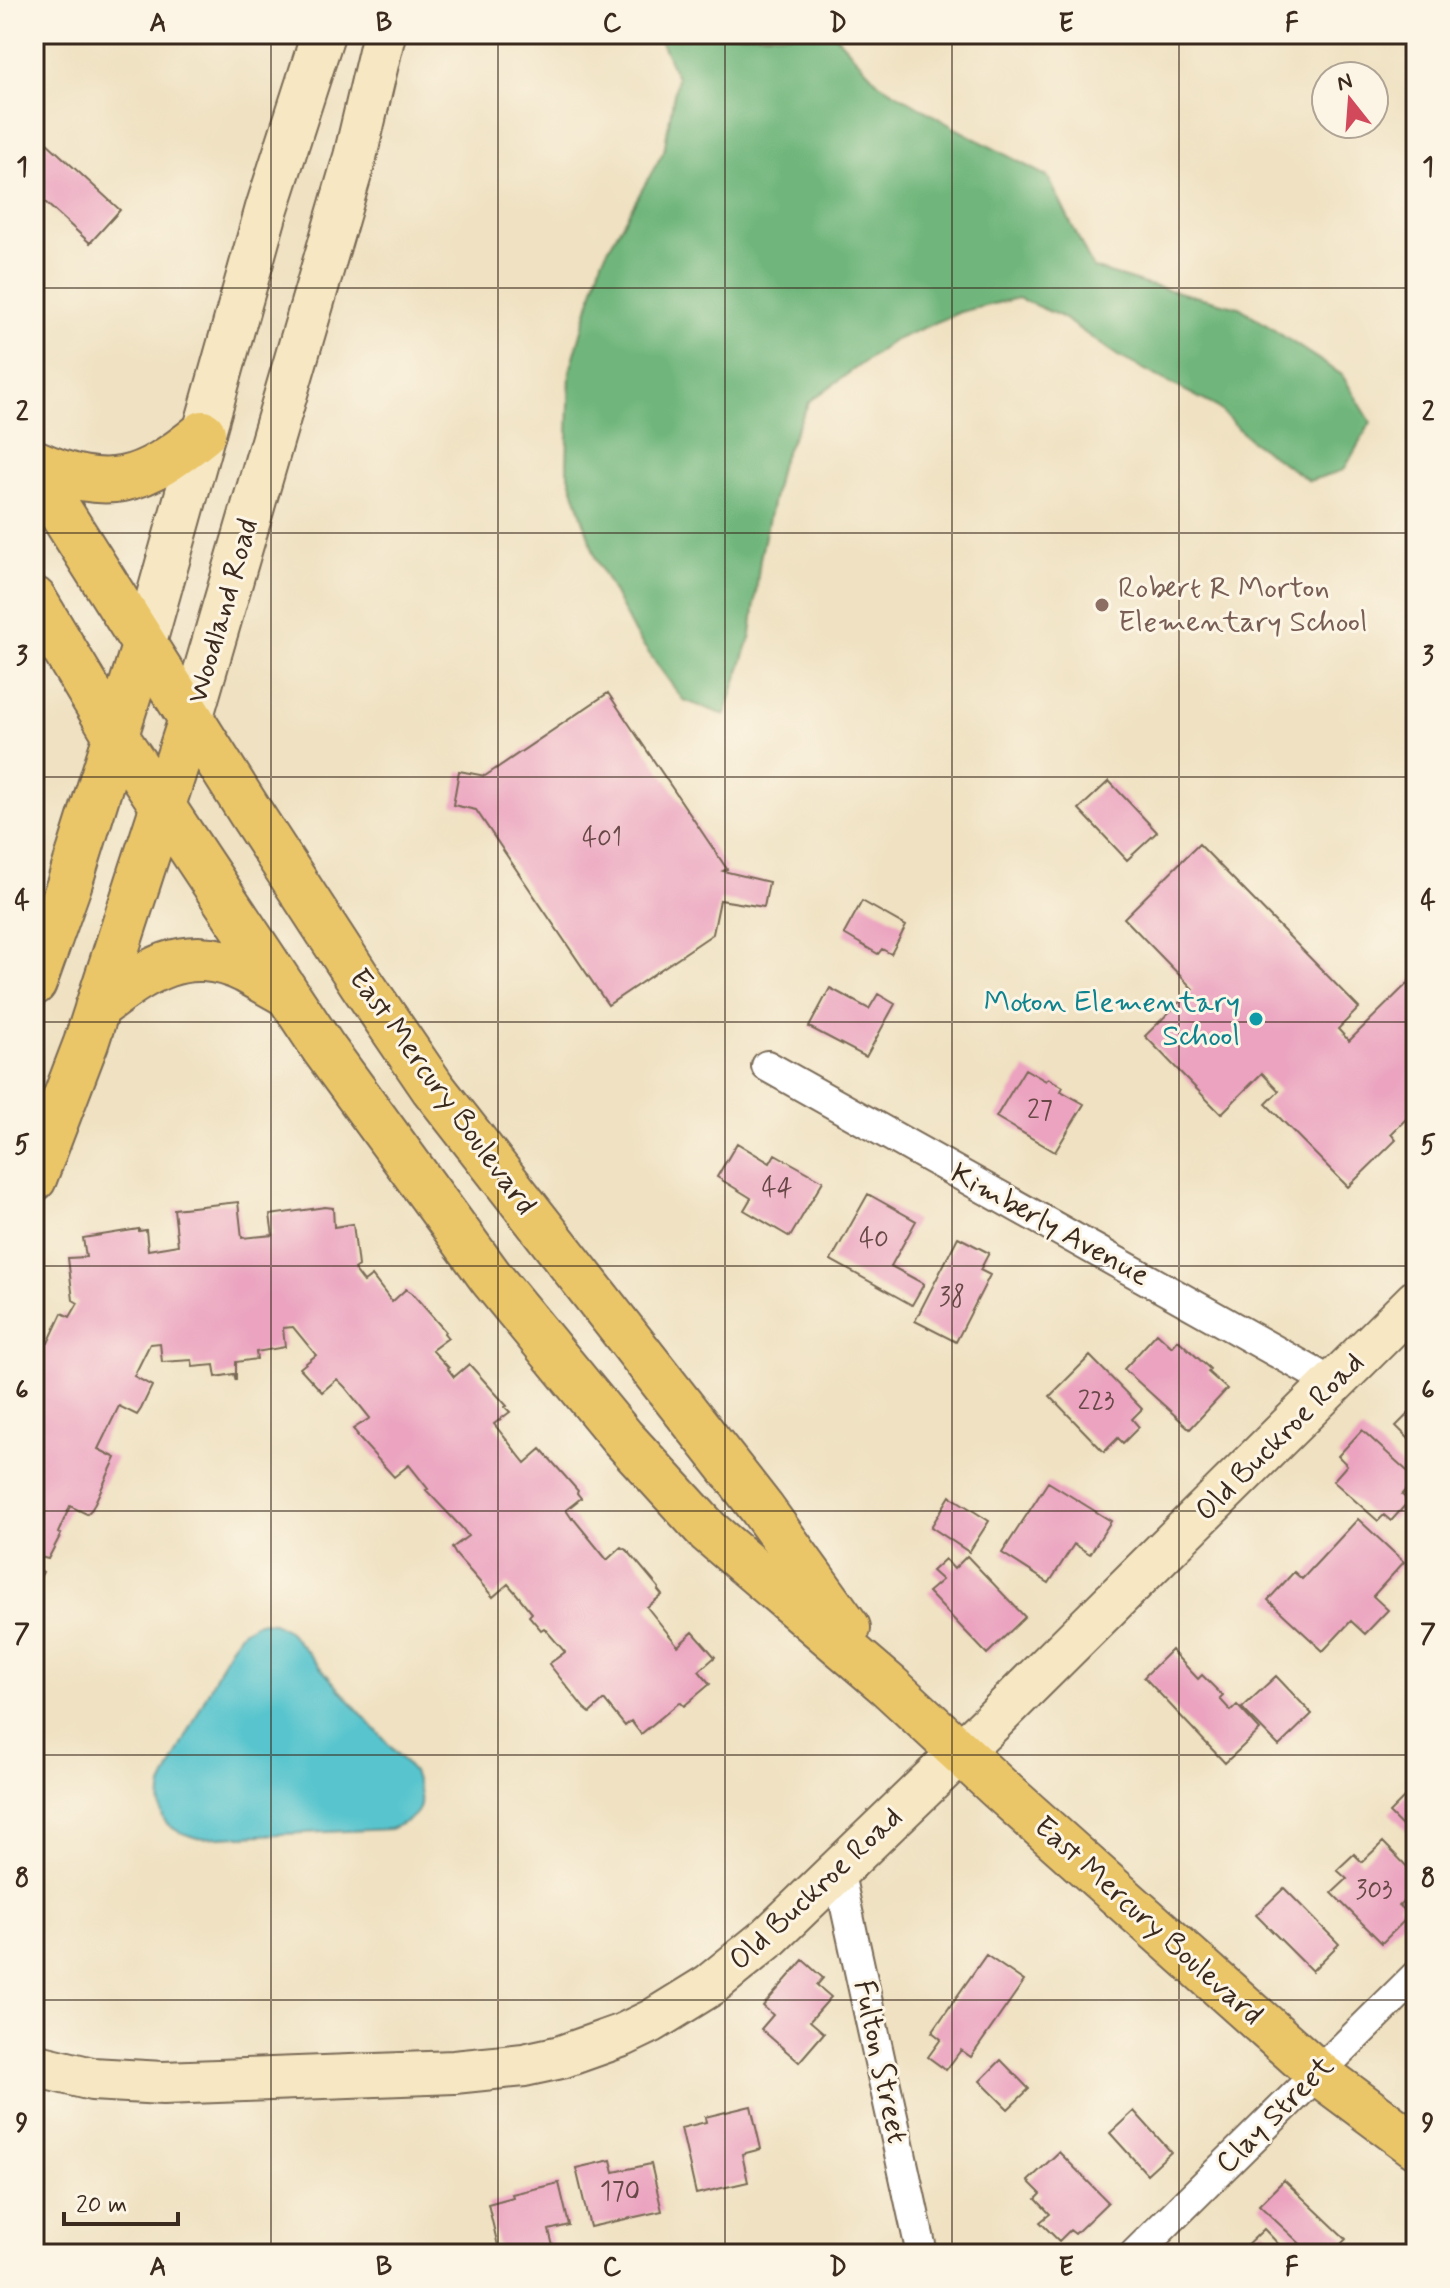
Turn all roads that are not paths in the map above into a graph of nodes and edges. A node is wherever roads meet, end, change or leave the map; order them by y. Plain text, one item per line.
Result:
1 (324, 34) edge
2 (381, 45) edge
3 (203, 433) junction
4 (34, 462) edge
5 (34, 470) edge
6 (34, 599) edge
7 (144, 646) junction
8 (191, 719) junction
9 (116, 736) junction
10 (163, 807) junction
11 (34, 983) edge
12 (288, 996) junction
13 (97, 1008) junction
14 (767, 1066) dead end
15 (34, 1179) edge
16 (1416, 1301) edge
17 (1334, 1384) junction
18 (889, 1686) junction
19 (960, 1753) junction
20 (838, 1870) junction
21 (1416, 1976) edge
22 (34, 2065) edge
23 (1318, 2073) junction
24 (1416, 2146) edge
25 (922, 2254) edge
26 (1135, 2254) edge

1 - 2 street
1 - 3 street
2 - 8 street, Woodland Road
3 - 4 main road
3 - 7 street
5 - 7 main road, East Mercury Boulevard
6 - 9 main road, East Mercury Boulevard
7 - 8 main road, East Mercury Boulevard
7 - 9 main road
8 - 10 main road, Woodland Road
8 - 18 main road, East Mercury Boulevard
9 - 10 main road, East Mercury Boulevard
9 - 11 main road
10 - 12 main road, East Mercury Boulevard
10 - 13 main road, Woodland Road
12 - 13 main road
12 - 18 main road, East Mercury Boulevard
13 - 15 main road, Woodland Road
14 - 17 street, Kimberly Avenue
16 - 17 street, Old Buckroe Road
17 - 19 street, Old Buckroe Road
18 - 19 main road, East Mercury Boulevard
19 - 20 street, Old Buckroe Road
19 - 23 main road, East Mercury Boulevard
20 - 22 street, Old Buckroe Road
20 - 25 street, Fulton Street
21 - 23 street, Clay Street
23 - 24 main road, East Mercury Boulevard
23 - 26 street, Clay Street

